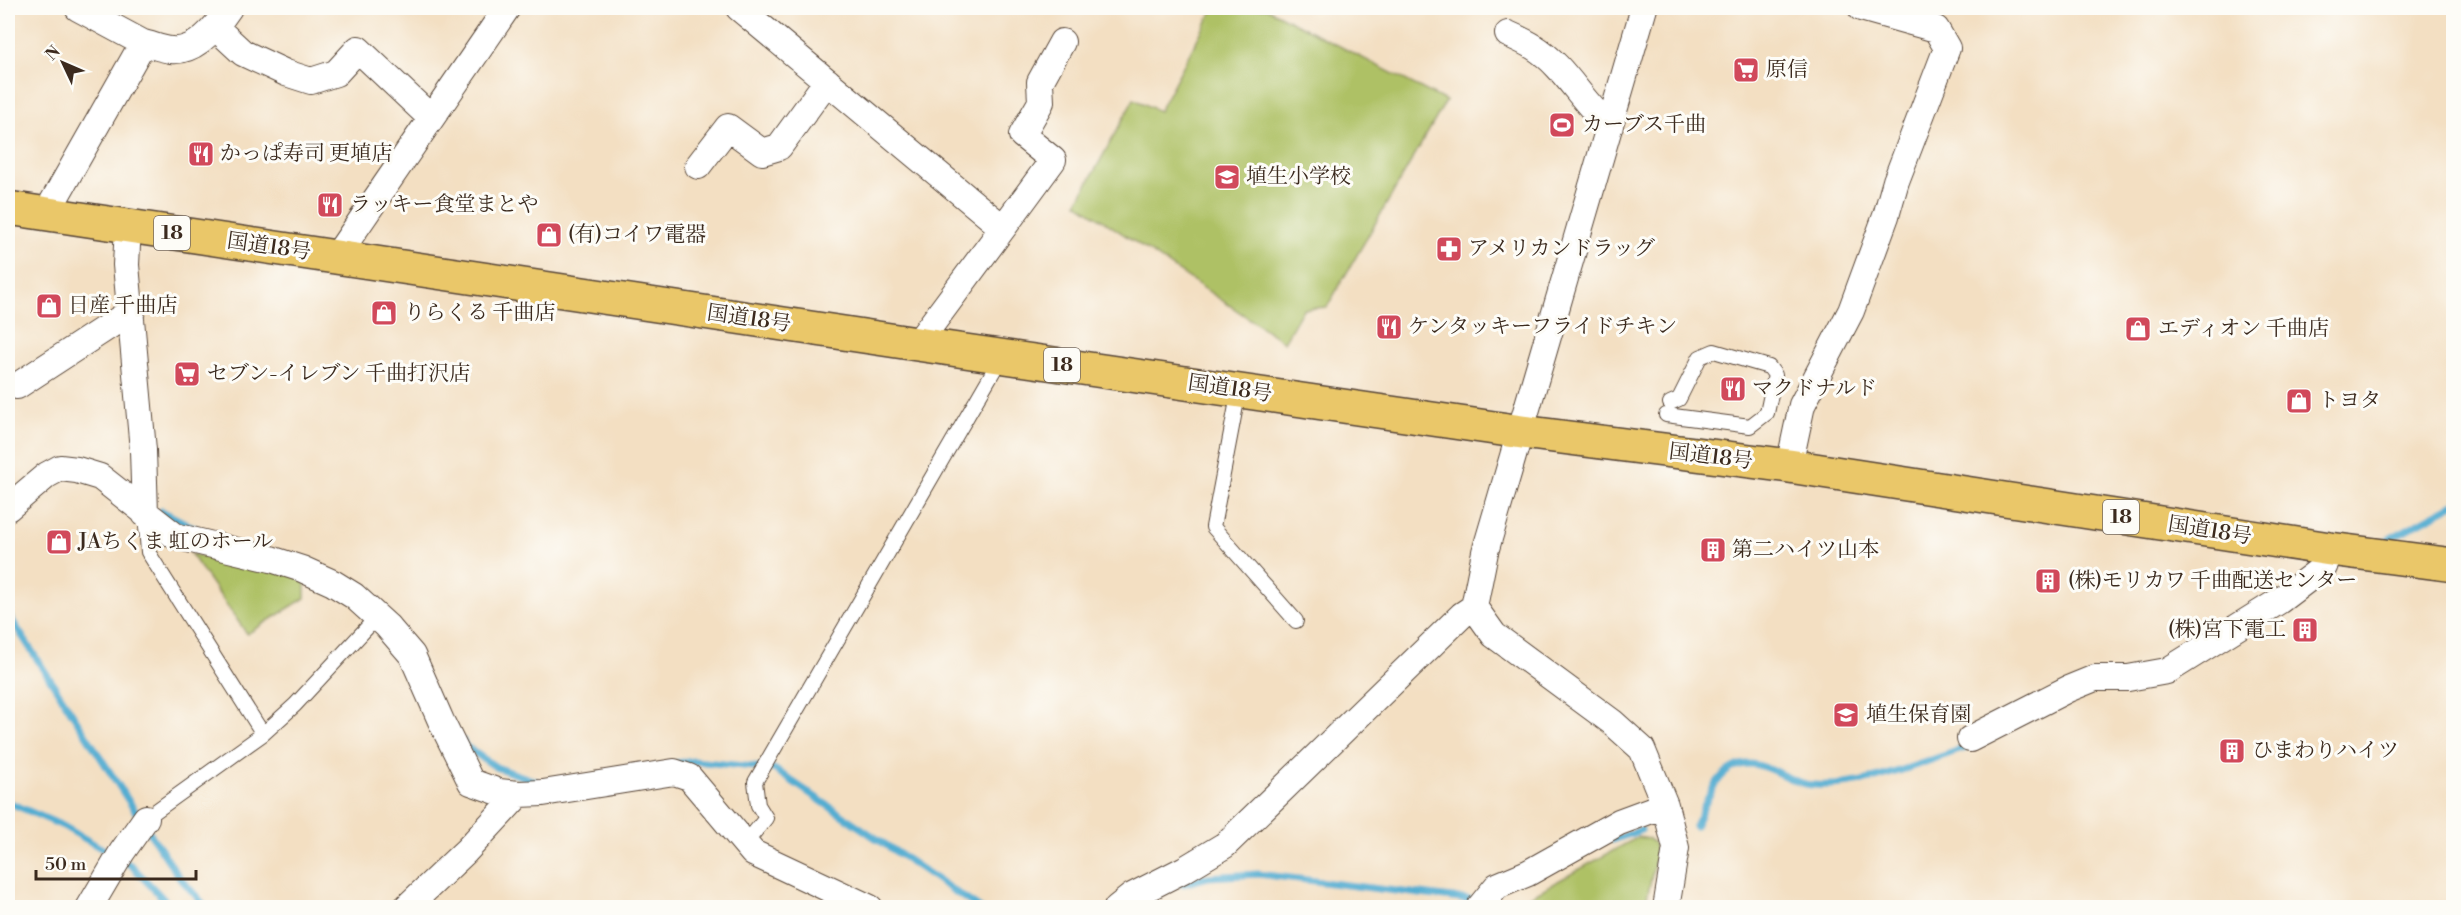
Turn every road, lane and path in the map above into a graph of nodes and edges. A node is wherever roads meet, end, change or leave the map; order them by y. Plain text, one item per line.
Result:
1 (78, 8) edge
2 (507, 8) edge
3 (739, 8) edge
4 (1644, 8) edge
5 (1861, 8) edge
6 (223, 17) edge
7 (1508, 34) dead end
8 (1062, 42) dead end
9 (143, 43) junction
10 (828, 81) junction
11 (431, 118) junction
12 (1610, 126) junction
13 (698, 166) dead end
14 (8, 208) edge
15 (46, 214) junction
16 (128, 226) junction
17 (1003, 228) junction
18 (336, 257) junction
19 (132, 311) junction
20 (918, 344) junction
21 (1002, 356) junction
22 (17, 386) dead end
23 (1239, 390) junction
24 (1668, 409) joint
25 (1522, 432) junction
26 (1789, 466) junction
27 (8, 508) edge
28 (145, 514) junction
29 (2330, 549) junction
30 (2454, 565) edge
31 (1474, 607) junction
32 (377, 617) junction
33 (1296, 621) dead end
34 (263, 734) junction
35 (1970, 739) dead end
36 (519, 794) junction
37 (1665, 805) junction
38 (143, 822) joint
39 (745, 844) junction
40 (832, 900) edge
41 (1486, 900) edge
42 (89, 908) edge
43 (406, 908) edge
44 (870, 908) edge
45 (1117, 908) edge
46 (1666, 908) edge

1 - 9 street
2 - 11 street
3 - 10 street
4 - 12 street
5 - 26 street
6 - 9 street
6 - 11 street
7 - 12 street
8 - 17 street
9 - 15 street
10 - 13 street
10 - 17 street
11 - 18 street
12 - 25 street
14 - 15 highway, 国道18号 / 18
15 - 16 highway, 国道18号 / 18
16 - 18 highway, 国道18号 / 18
16 - 19 street
17 - 20 street
18 - 20 highway, 国道18号 / 18
19 - 22 street
19 - 28 street
20 - 21 highway, 国道18号 / 18
21 - 23 highway, 国道18号 / 18
21 - 39 lane
23 - 25 highway, 国道18号 / 18
23 - 33 lane
24 - 24 lane
25 - 26 highway, 国道18号 / 18
25 - 31 street
26 - 29 highway, 国道18号 / 18
27 - 28 street
28 - 32 street
28 - 34 lane
29 - 30 highway, 国道18号 / 18
29 - 35 street
31 - 37 street
31 - 45 street
32 - 34 lane
32 - 36 street
34 - 38 lane
36 - 39 street
36 - 43 street
37 - 41 street
37 - 46 street
38 - 42 street
39 - 40 street
40 - 44 street

